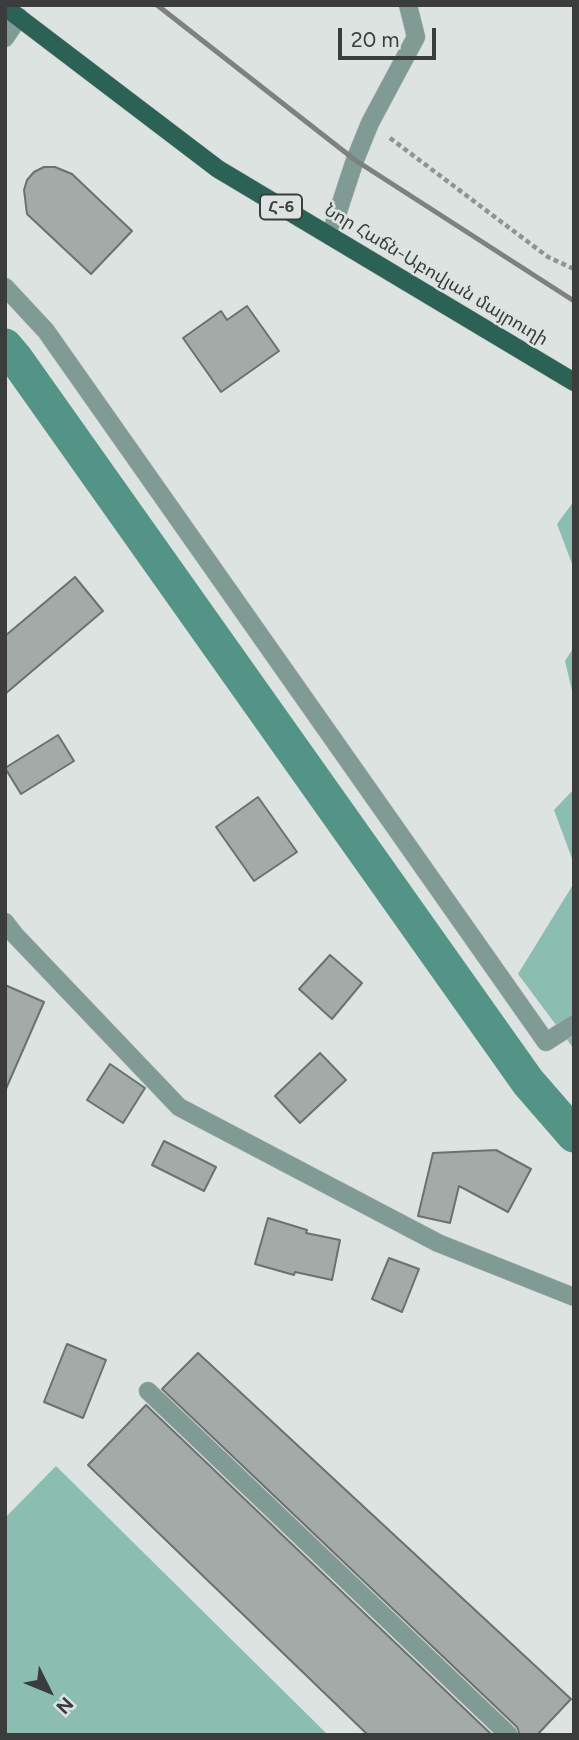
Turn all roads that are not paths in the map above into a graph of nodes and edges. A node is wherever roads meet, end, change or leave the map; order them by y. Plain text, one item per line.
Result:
1 (408, 5) edge
2 (12, 12) edge
3 (5, 38) edge
4 (330, 236) junction
5 (5, 287) edge
6 (574, 382) edge
7 (5, 922) edge
8 (574, 1024) edge
9 (574, 1297) edge
10 (148, 1391) dead end
11 (509, 1735) edge

1 - 4 street
2 - 3 street
2 - 4 main road, Նոր Հաճն-Աբովյան մայրուղի / Հ-6
4 - 6 main road, Նոր Հաճն-Աբովյան մայրուղի / Հ-6
5 - 8 street
7 - 9 street
10 - 11 street

